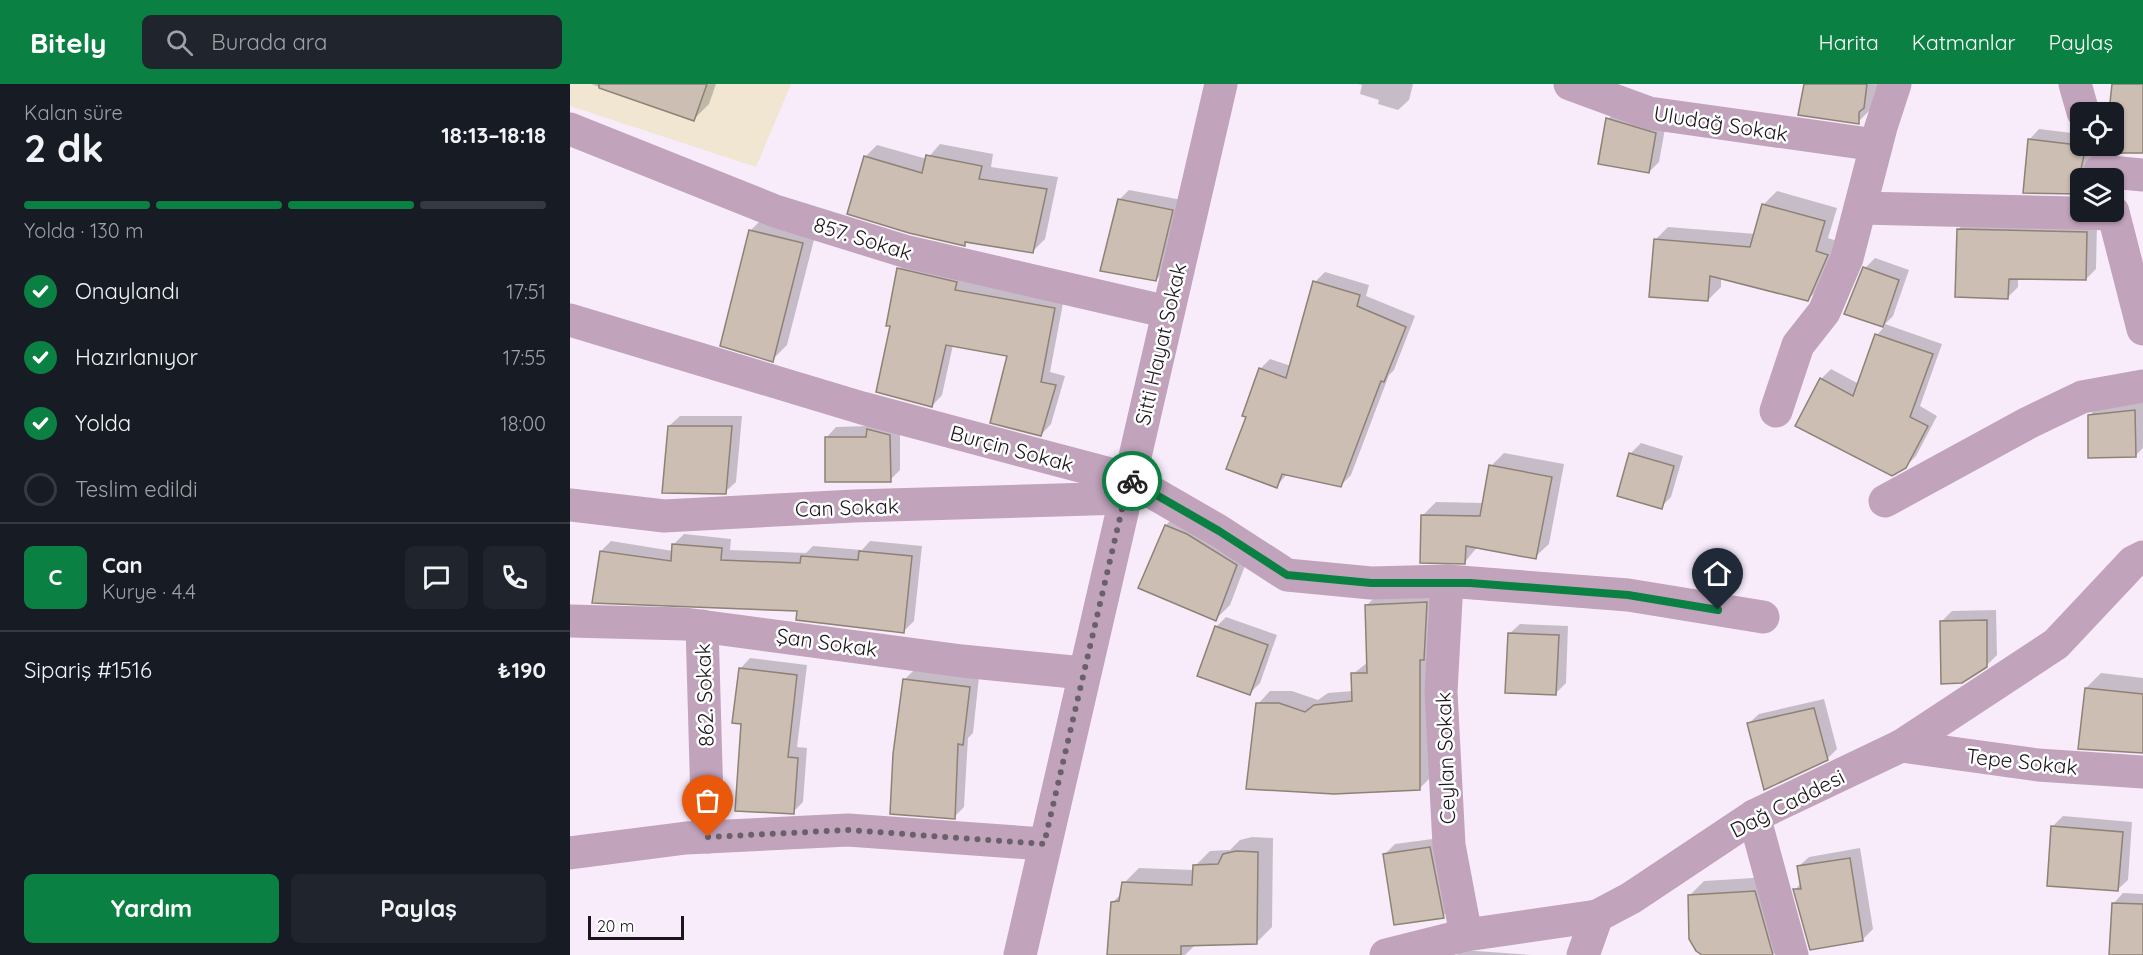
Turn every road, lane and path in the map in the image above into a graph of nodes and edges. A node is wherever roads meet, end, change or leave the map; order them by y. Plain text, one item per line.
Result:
1 (1221, 84) edge
2 (1570, 84) edge
3 (1895, 84) edge
4 (2075, 84) edge
5 (2081, 102) edge
6 (570, 129) edge
7 (1876, 145) junction
8 (2098, 165) edge
9 (2143, 175) edge
10 (1860, 208) junction
11 (2070, 211) edge
12 (2116, 222) edge
13 (1168, 312) junction
14 (570, 320) edge
15 (2143, 329) edge
16 (2143, 386) edge
17 (1776, 411) dead end
18 (1126, 489) junction
19 (1884, 501) dead end
20 (570, 505) edge
21 (2143, 557) edge
22 (1448, 581) junction
23 (1763, 617) dead end
24 (570, 621) edge
25 (702, 626) junction
26 (1083, 673) junction
27 (1900, 746) junction
28 (2143, 772) edge
29 (1754, 816) junction
30 (708, 837) junction
31 (1044, 844) junction
32 (570, 853) edge
33 (1597, 916) junction
34 (1466, 934) junction
35 (1020, 955) edge
36 (1386, 955) edge
37 (1583, 955) edge
38 (1792, 955) edge

1 - 13 street, Sitti Hayat Sokak
2 - 7 street, Uludağ Sokak
3 - 7 street
4 - 5 street
6 - 13 street, 857. Sokak
7 - 10 street
8 - 9 street
10 - 11 street
10 - 17 street
12 - 15 street
13 - 18 street, Sitti Hayat Sokak
14 - 18 street, Burçin Sokak
16 - 19 street
18 - 20 street, Can Sokak
18 - 22 street, Burçin Sokak
18 - 26 street, Sitti Hayat Sokak
21 - 27 street, Dağ Caddesi
22 - 23 street, Burçin Sokak
22 - 34 street, Ceylan Sokak
24 - 25 street, Şan Sokak
25 - 26 street, Şan Sokak
25 - 30 street, 862. Sokak
26 - 31 street, Sitti Hayat Sokak
27 - 28 street, Tepe Sokak
27 - 29 street, Dağ Caddesi
29 - 33 street, Dağ Caddesi
29 - 38 street
30 - 31 street
30 - 32 street
31 - 35 street, Sitti Hayat Sokak
33 - 34 street, Dağ Caddesi
33 - 37 street
34 - 36 street, Dağ Caddesi

